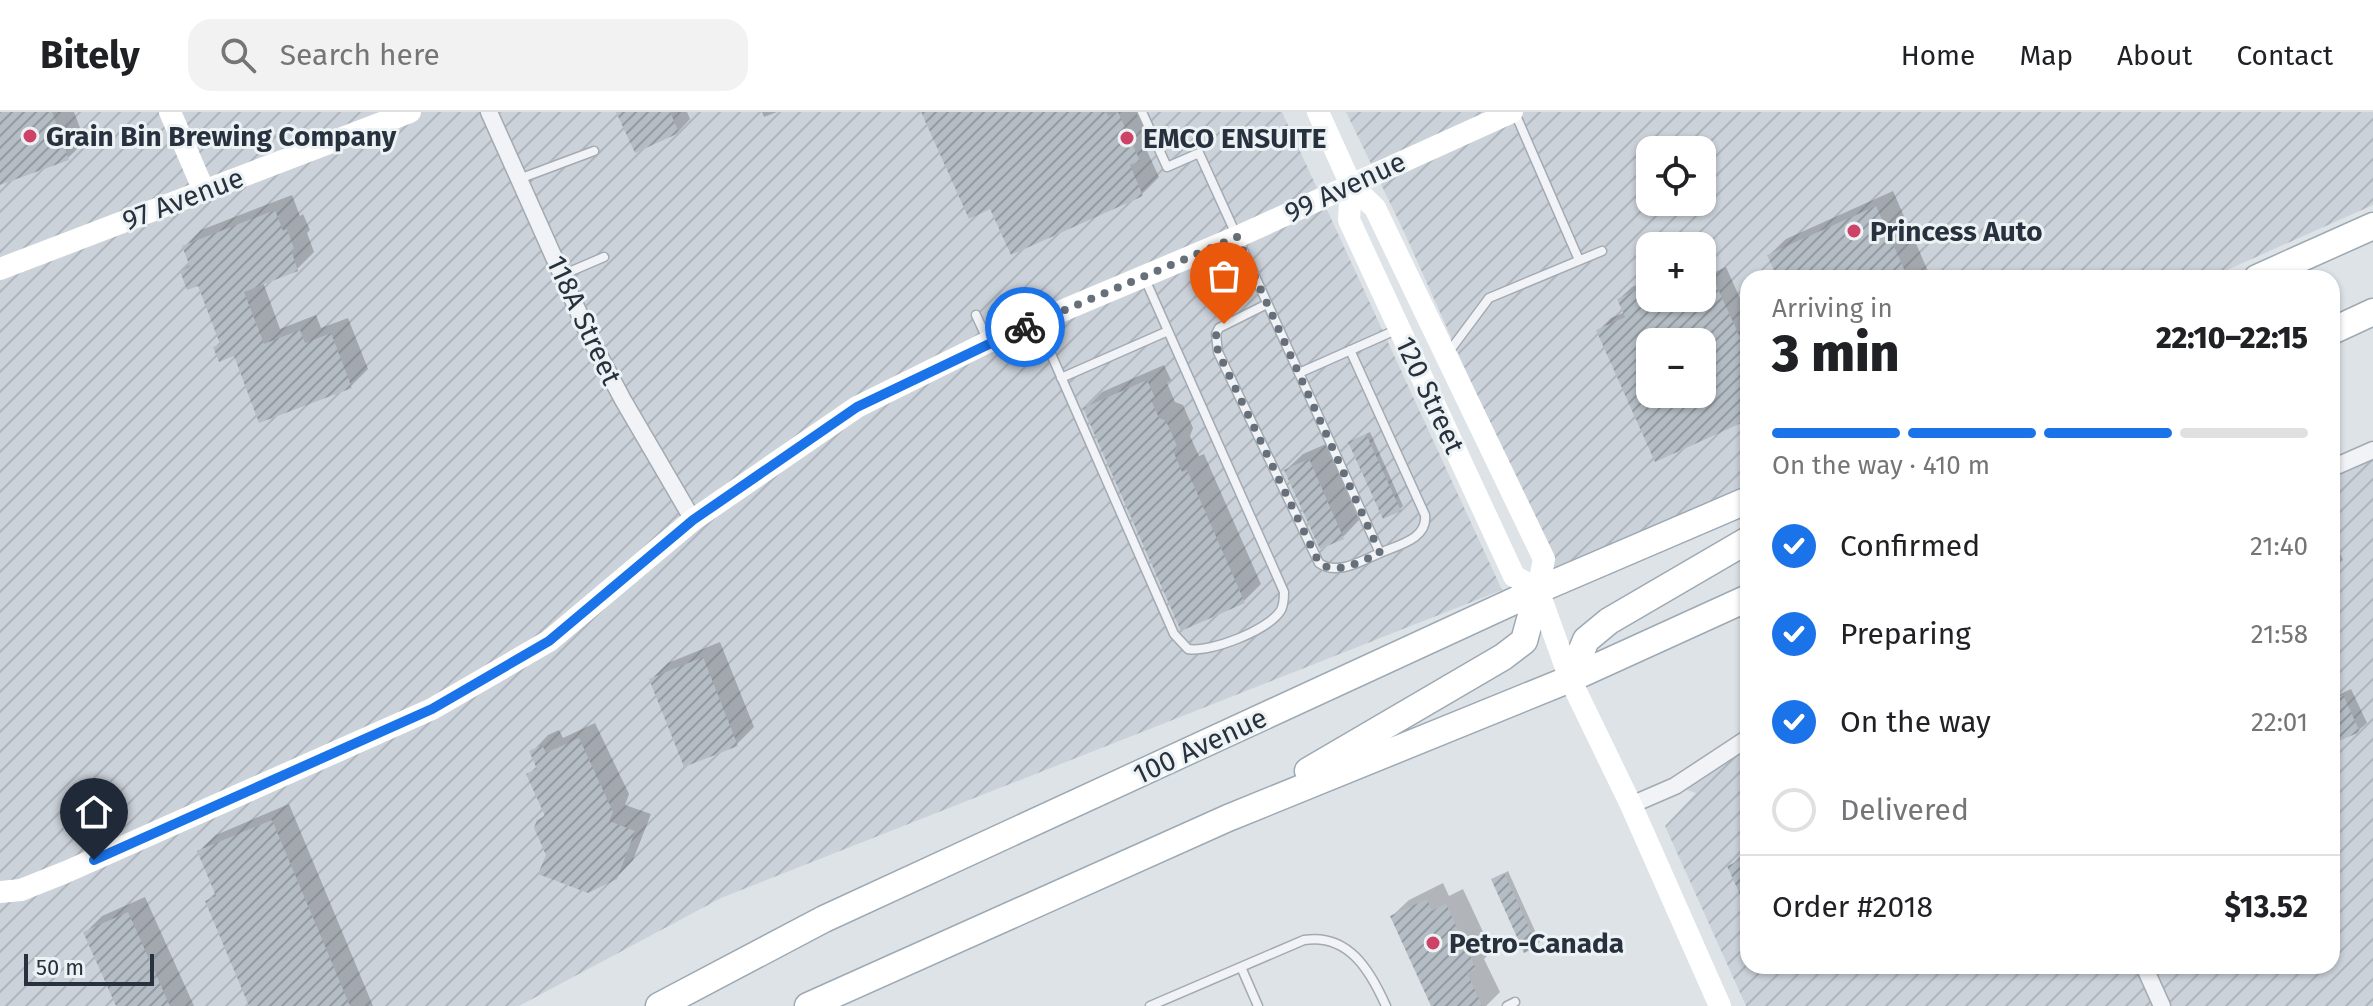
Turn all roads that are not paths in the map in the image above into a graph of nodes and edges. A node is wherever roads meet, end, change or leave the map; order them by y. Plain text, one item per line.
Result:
1 (170, 112) edge
2 (410, 112) edge
3 (489, 112) edge
4 (1142, 112) edge
5 (1318, 112) edge
6 (1513, 112) edge
7 (594, 151) dead end
8 (519, 179) junction
9 (1351, 185) junction
10 (204, 191) junction
11 (2373, 226) edge
12 (1237, 237) junction
13 (1602, 251) dead end
14 (604, 257) dead end
15 (1579, 260) junction
16 (0, 269) edge
17 (2275, 270) edge
18 (562, 275) junction
19 (1144, 276) junction
20 (1267, 304) junction
21 (2373, 312) edge
22 (976, 315) dead end
23 (1036, 321) junction
24 (2340, 327) edge
25 (1400, 329) junction
26 (1168, 331) junction
27 (988, 342) junction
28 (1350, 350) junction
29 (1447, 355) junction
30 (1299, 373) junction
31 (1061, 378) junction
32 (2373, 450) edge
33 (2340, 464) edge
34 (1740, 503) edge
35 (693, 520) junction
36 (1740, 545) edge
37 (1380, 553) junction
38 (1538, 590) junction
39 (1740, 602) edge
40 (1570, 679) junction
41 (1740, 743) edge
42 (1631, 805) junction
43 (1228, 818) junction
44 (0, 892) edge
45 (1241, 967) junction
46 (2148, 974) edge
47 (659, 1006) edge
48 (808, 1006) edge
49 (1150, 1006) edge
50 (1258, 1006) edge
51 (1386, 1006) edge
52 (1720, 1006) edge
53 (2162, 1006) edge

1 - 10 street
2 - 10 street, 97 Avenue
3 - 8 street, 118A Street
4 - 12 lane
5 - 9 street, 120 Street
6 - 9 street, 99 Avenue
6 - 15 lane
7 - 8 lane
8 - 18 street, 118A Street
9 - 12 street, 99 Avenue
9 - 25 street, 120 Street
9 - 29 street, 120 Street
10 - 16 street, 97 Avenue
11 - 17 main road
12 - 19 street, 99 Avenue
12 - 20 lane
13 - 15 lane
14 - 18 lane
15 - 29 lane
18 - 35 street, 118A Street
19 - 23 street, 99 Avenue
19 - 26 lane
20 - 30 lane
20 - 37 lane
21 - 24 main road
22 - 27 lane
23 - 27 street, 99 Avenue
23 - 31 lane
25 - 28 lane
25 - 38 street, 120 Street
26 - 31 lane
26 - 31 lane
27 - 35 street, 99 Avenue
28 - 30 lane
28 - 37 lane
29 - 38 street, 120 Street
30 - 37 lane
32 - 33 street
34 - 38 main road, 100 Avenue
35 - 44 street, 99 Avenue
36 - 40 main road
38 - 40 street, 120 Street
38 - 43 main road
38 - 47 main road, 100 Avenue
39 - 40 main road
40 - 42 street, 120 Street
40 - 43 main road
41 - 42 street
42 - 52 street, 120 Street
43 - 48 main road
45 - 49 lane
45 - 50 lane
45 - 51 lane
46 - 53 street

